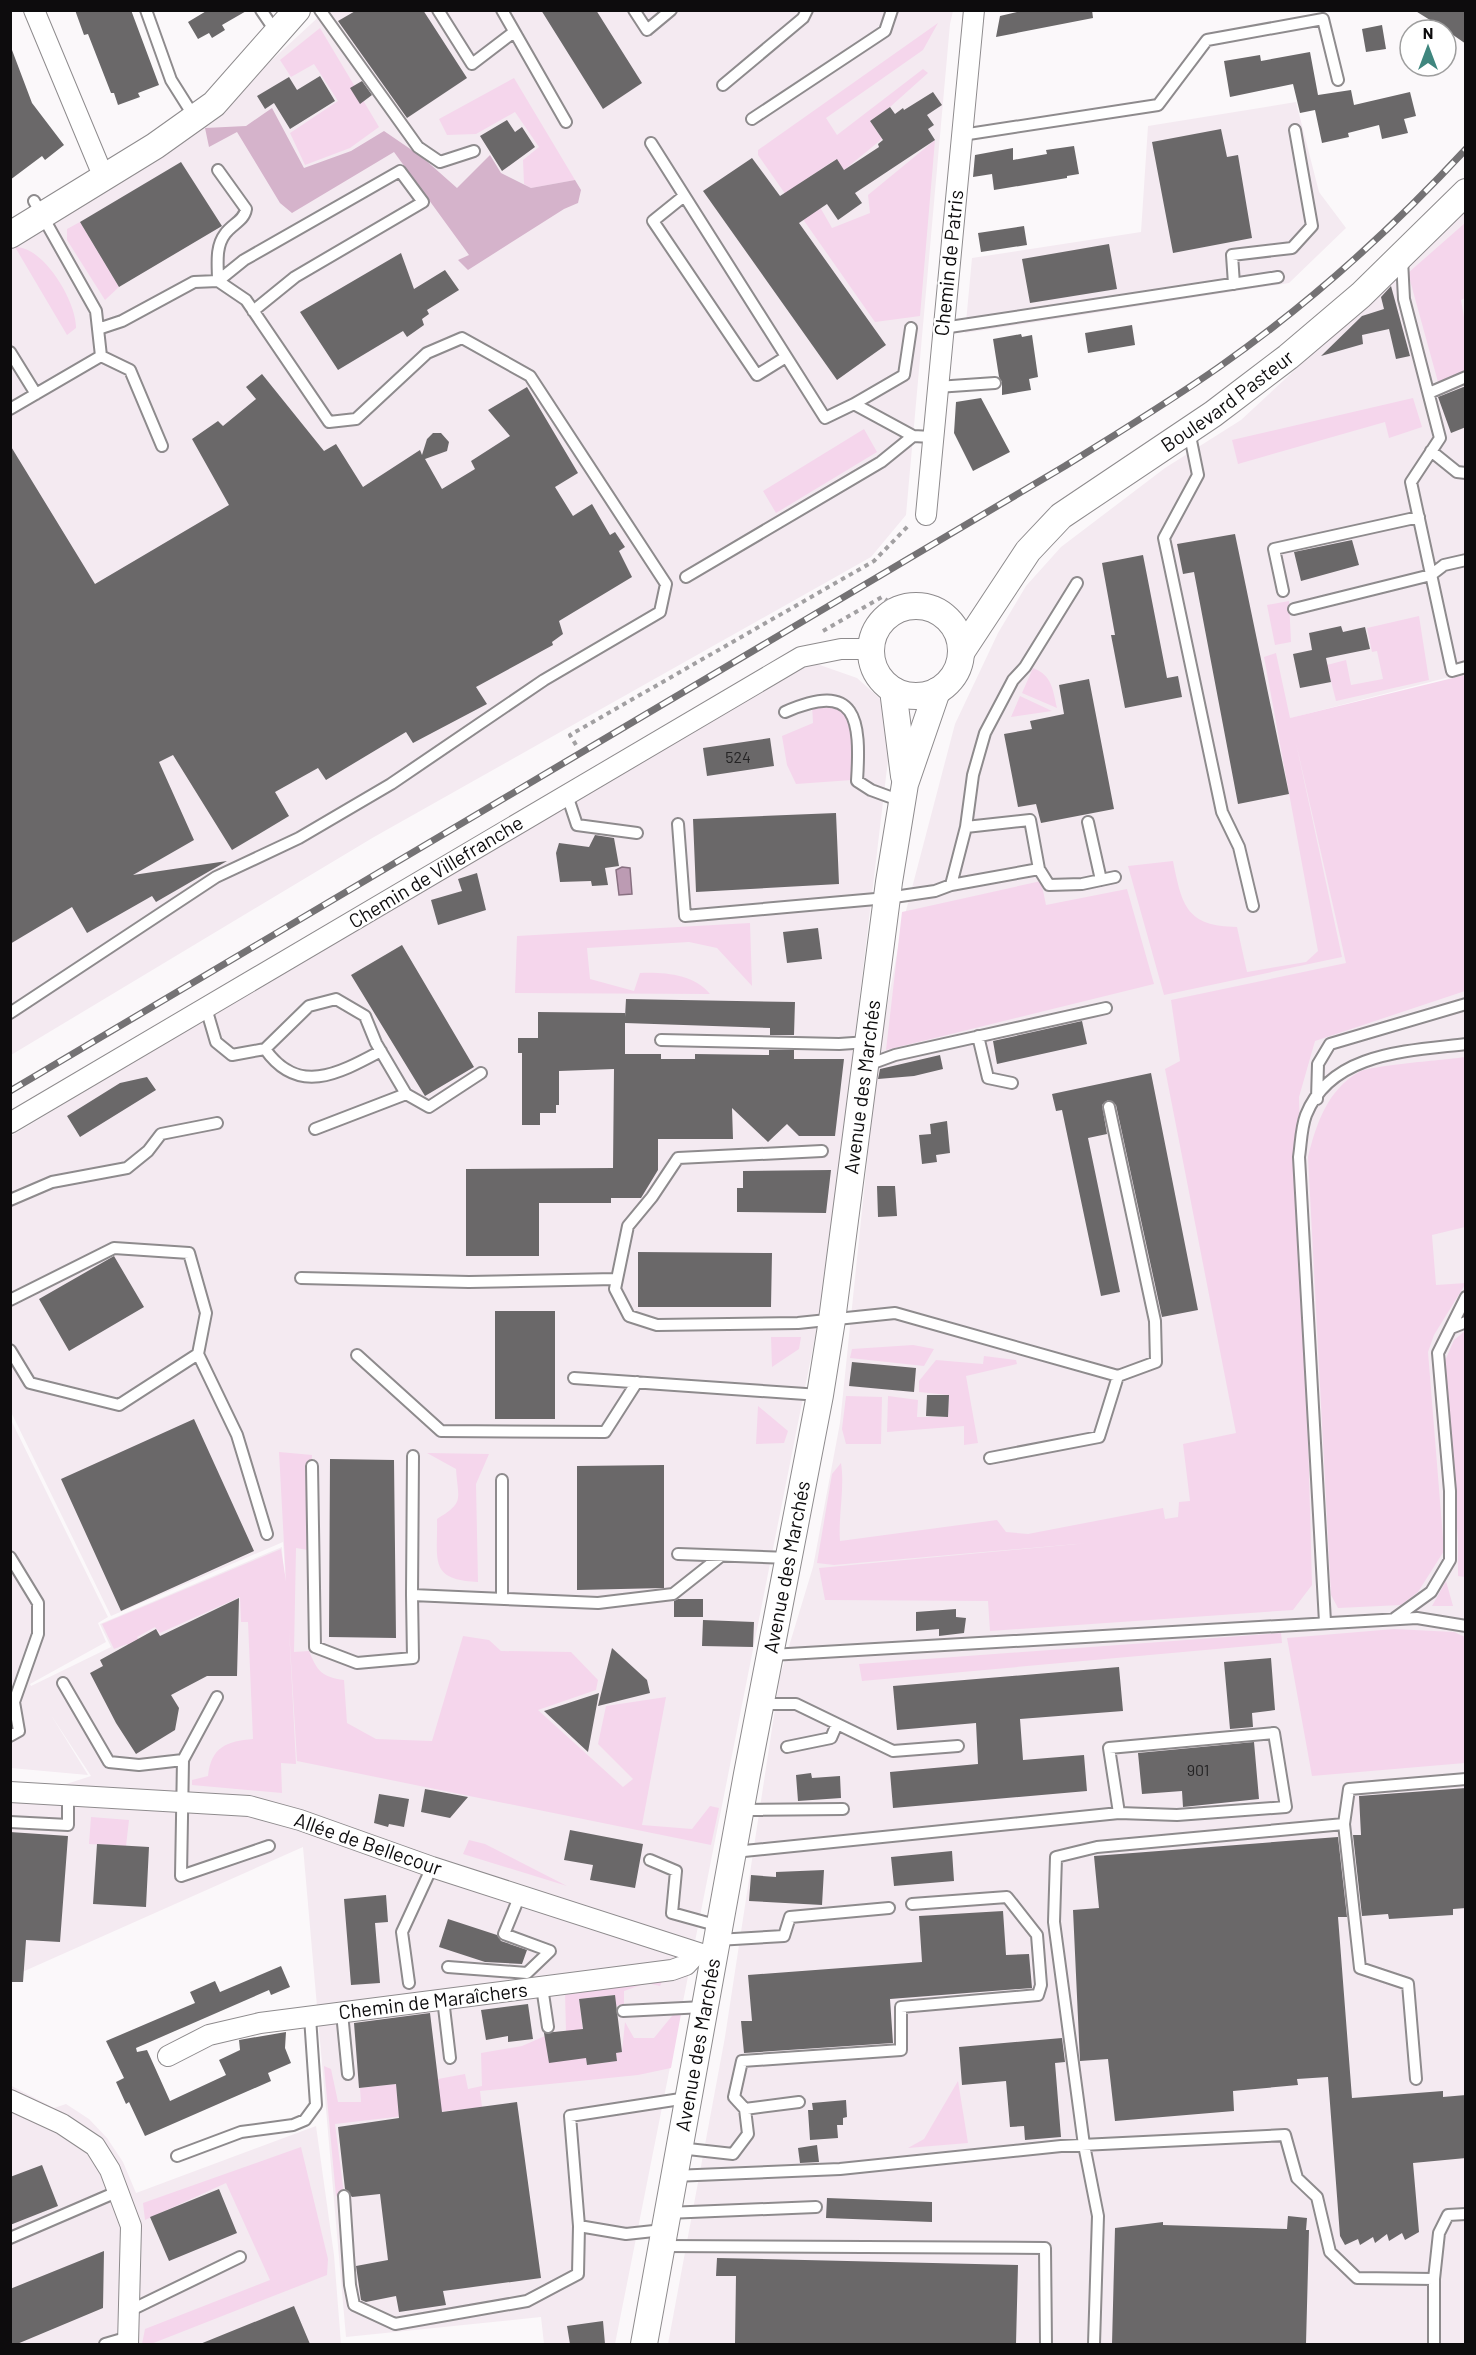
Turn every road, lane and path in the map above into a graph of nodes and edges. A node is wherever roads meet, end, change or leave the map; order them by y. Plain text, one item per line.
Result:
1 (34, 10) edge
2 (146, 10) edge
3 (261, 10) edge
4 (320, 10) edge
5 (438, 10) edge
6 (502, 10) edge
7 (634, 10) edge
8 (671, 10) edge
9 (807, 10) edge
10 (892, 10) edge
11 (974, 10) edge
12 (284, 19) edge
13 (514, 32) junction
14 (240, 74) junction
15 (1338, 80) dead end
16 (723, 84) dead end
17 (188, 107) junction
18 (753, 119) dead end
19 (566, 123) dead end
20 (1295, 130) dead end
21 (962, 135) junction
22 (651, 143) dead end
23 (474, 151) dead end
24 (218, 170) dead end
25 (100, 171) junction
26 (1466, 192) edge
27 (684, 196) junction
28 (39, 209) junction
29 (10, 216) edge
30 (10, 235) edge
31 (1402, 256) junction
32 (1278, 277) dead end
33 (218, 281) junction
34 (1234, 284) junction
35 (253, 311) junction
36 (911, 328) dead end
37 (943, 328) junction
38 (98, 329) junction
39 (10, 352) edge
40 (101, 356) junction
41 (786, 357) junction
42 (1466, 377) edge
43 (995, 382) dead end
44 (937, 387) junction
45 (1429, 393) junction
46 (36, 394) junction
47 (854, 404) junction
48 (10, 409) edge
49 (1189, 431) junction
50 (923, 437) junction
51 (162, 446) dead end
52 (1431, 451) junction
53 (1466, 473) edge
54 (926, 515) joint
55 (1419, 517) junction
56 (1466, 560) edge
57 (1431, 575) junction
58 (686, 577) dead end
59 (1077, 583) dead end
60 (1283, 591) dead end
61 (991, 605) junction
62 (1294, 609) dead end
63 (947, 618) junction
64 (872, 649) junction
65 (962, 651) junction
66 (1466, 667) edge
67 (893, 690) junction
68 (937, 691) junction
69 (785, 712) dead end
70 (576, 745) dead end
71 (903, 793) junction
72 (567, 795) junction
73 (1088, 822) dead end
74 (678, 824) dead end
75 (966, 827) junction
76 (637, 832) dead end
77 (1039, 869) junction
78 (1116, 877) dead end
79 (1101, 880) junction
80 (951, 885) junction
81 (887, 898) junction
82 (1253, 906) dead end
83 (1466, 1004) edge
84 (206, 1008) junction
85 (1106, 1008) dead end
86 (10, 1013) edge
87 (978, 1036) junction
88 (661, 1040) dead end
89 (868, 1042) junction
90 (1466, 1044) edge
91 (265, 1049) junction
92 (381, 1051) junction
93 (865, 1067) junction
94 (481, 1073) dead end
95 (1012, 1083) dead end
96 (406, 1094) junction
97 (1317, 1099) junction
98 (1109, 1107) dead end
99 (10, 1123) edge
100 (217, 1123) dead end
101 (315, 1129) dead end
102 (822, 1151) dead end
103 (10, 1200) edge
104 (301, 1278) dead end
105 (615, 1279) junction
106 (1466, 1297) edge
107 (10, 1300) edge
108 (832, 1320) junction
109 (1466, 1322) edge
110 (1451, 1328) junction
111 (10, 1350) edge
112 (198, 1354) junction
113 (357, 1355) dead end
114 (1118, 1376) junction
115 (574, 1378) dead end
116 (637, 1382) junction
117 (820, 1395) junction
118 (413, 1456) dead end
119 (990, 1458) dead end
120 (312, 1466) dead end
121 (502, 1480) dead end
122 (267, 1534) dead end
123 (678, 1554) dead end
124 (721, 1556) junction
125 (10, 1557) edge
126 (789, 1558) junction
127 (412, 1595) junction
128 (502, 1599) junction
129 (1394, 1618) junction
130 (1325, 1622) junction
131 (1466, 1626) edge
132 (771, 1655) junction
133 (63, 1683) dead end
134 (217, 1697) dead end
135 (760, 1704) junction
136 (837, 1724) junction
137 (10, 1736) edge
138 (958, 1746) dead end
139 (787, 1747) dead end
140 (183, 1760) junction
141 (1466, 1779) edge
142 (10, 1792) edge
143 (68, 1794) junction
144 (183, 1801) junction
145 (843, 1809) dead end
146 (741, 1810) junction
147 (1119, 1813) junction
148 (10, 1822) edge
149 (1344, 1824) junction
150 (269, 1846) dead end
151 (734, 1852) junction
152 (650, 1860) dead end
153 (432, 1867) junction
154 (520, 1895) junction
155 (912, 1904) dead end
156 (889, 1908) dead end
157 (712, 1944) junction
158 (448, 1967) dead end
159 (409, 1983) dead end
160 (542, 1987) junction
161 (443, 1999) junction
162 (705, 2007) junction
163 (623, 2011) dead end
164 (342, 2013) junction
165 (310, 2017) junction
166 (548, 2027) dead end
167 (168, 2056) dead end
168 (450, 2058) dead end
169 (348, 2074) dead end
170 (1416, 2079) dead end
171 (687, 2098) junction
172 (10, 2100) edge
173 (799, 2102) dead end
174 (746, 2109) junction
175 (1084, 2145) junction
176 (678, 2148) junction
177 (177, 2156) dead end
178 (673, 2176) junction
179 (119, 2191) junction
180 (344, 2196) dead end
181 (816, 2207) dead end
182 (1466, 2214) edge
183 (579, 2226) junction
184 (663, 2230) junction
185 (10, 2238) edge
186 (240, 2257) dead end
187 (1434, 2279) junction
188 (129, 2311) junction
189 (128, 2341) edge
190 (105, 2344) edge
191 (644, 2344) edge
192 (1046, 2344) edge
193 (1094, 2344) edge
194 (1434, 2344) edge

1 - 25 street
2 - 17 lane
3 - 12 lane
4 - 23 lane
5 - 13 lane
6 - 13 lane
7 - 8 lane
9 - 16 lane
10 - 18 lane
11 - 21 street, Chemin de Patris
12 - 14 street
13 - 19 lane
14 - 17 street
14 - 25 street
15 - 21 lane
17 - 25 street
20 - 34 lane
21 - 37 street, Chemin de Patris
22 - 27 lane
24 - 33 lane
25 - 28 street
26 - 31 street, Boulevard Pasteur
27 - 41 lane
27 - 41 lane
28 - 29 street
28 - 30 street
28 - 38 lane
31 - 45 lane
31 - 49 street, Boulevard Pasteur
32 - 34 lane
33 - 35 lane
33 - 35 lane
33 - 38 lane
34 - 37 lane
35 - 86 lane
36 - 47 lane
37 - 44 street, Chemin de Patris
38 - 40 lane
39 - 46 lane
40 - 46 lane
40 - 51 lane
41 - 47 lane
42 - 45 lane
43 - 44 lane
44 - 50 street, Chemin de Patris
45 - 52 lane
46 - 48 lane
47 - 50 lane
49 - 61 street, Boulevard Pasteur
49 - 82 lane
50 - 54 street, Chemin de Patris
50 - 58 lane
52 - 53 lane
52 - 55 lane
54 - 70 path
55 - 57 lane
55 - 60 lane
56 - 57 lane
57 - 62 lane
57 - 66 lane
59 - 75 lane
61 - 63 street
61 - 65 street, Boulevard Pasteur
63 - 64 street
63 - 65 street
64 - 67 street
64 - 72 street, Chemin de Villefranche
65 - 68 street
67 - 68 street
67 - 71 street, Avenue des Marchés
68 - 71 street, Avenue des Marchés
69 - 71 lane
71 - 81 street, Avenue des Marchés
72 - 76 lane
72 - 84 street, Chemin de Villefranche
73 - 79 lane
74 - 81 lane
75 - 77 lane
75 - 80 lane
77 - 79 lane
77 - 80 lane
78 - 79 lane
80 - 81 lane
81 - 89 street, Avenue des Marchés
83 - 97 lane
84 - 91 lane
84 - 99 street, Chemin de Villefranche
85 - 87 lane
87 - 93 lane
87 - 95 lane
88 - 89 lane
89 - 93 street, Avenue des Marchés
90 - 97 lane
91 - 92 lane
91 - 92 lane
92 - 96 lane
93 - 108 street, Avenue des Marchés
94 - 96 lane
96 - 101 lane
97 - 130 lane
98 - 114 lane
100 - 103 lane
102 - 105 lane
104 - 105 lane
105 - 108 lane
106 - 110 lane
107 - 112 lane
108 - 114 lane
108 - 117 street, Avenue des Marchés
109 - 110 lane
110 - 129 lane
111 - 112 lane
112 - 122 lane
113 - 116 lane
114 - 119 lane
115 - 116 lane
116 - 117 lane
117 - 126 street, Avenue des Marchés
118 - 127 lane
120 - 127 lane
121 - 128 lane
123 - 124 lane
124 - 126 lane
124 - 128 lane
125 - 137 lane
126 - 132 street, Avenue des Marchés
127 - 128 lane
129 - 130 lane
129 - 131 lane
130 - 132 lane
132 - 135 street, Avenue des Marchés
133 - 140 lane
134 - 140 lane
135 - 136 lane
135 - 146 street, Avenue des Marchés
136 - 138 lane
136 - 139 lane
140 - 144 lane
141 - 149 lane
142 - 143 street, Allée de Bellecour
143 - 144 street, Allée de Bellecour
143 - 148 lane
144 - 150 lane
144 - 153 street, Allée de Bellecour
145 - 146 lane
146 - 151 street, Avenue des Marchés
147 - 147 lane
147 - 151 lane
149 - 170 lane
149 - 175 lane
151 - 157 street, Avenue des Marchés
152 - 157 lane
153 - 154 street, Allée de Bellecour
153 - 159 lane
154 - 157 street, Allée de Bellecour
154 - 158 lane
155 - 174 lane
156 - 157 lane
157 - 160 street, Chemin de Maraîchers
157 - 162 street, Avenue des Marchés
160 - 161 street, Chemin de Maraîchers
160 - 166 lane
161 - 164 street, Chemin de Maraîchers
161 - 168 lane
162 - 163 lane
162 - 171 street, Avenue des Marchés
164 - 165 street, Chemin de Maraîchers
164 - 169 lane
165 - 167 street, Chemin de Maraîchers
165 - 177 lane
171 - 176 street, Avenue des Marchés
171 - 183 lane
172 - 179 street
173 - 174 lane
174 - 176 lane
175 - 178 lane
175 - 187 lane
175 - 193 lane
176 - 178 street, Avenue des Marchés
178 - 184 street, Avenue des Marchés
179 - 185 lane
179 - 188 street
180 - 183 lane
181 - 184 lane
182 - 187 lane
183 - 184 lane
184 - 191 street, Avenue des Marchés
184 - 192 lane
186 - 188 lane
187 - 194 lane
188 - 189 street
189 - 190 lane

